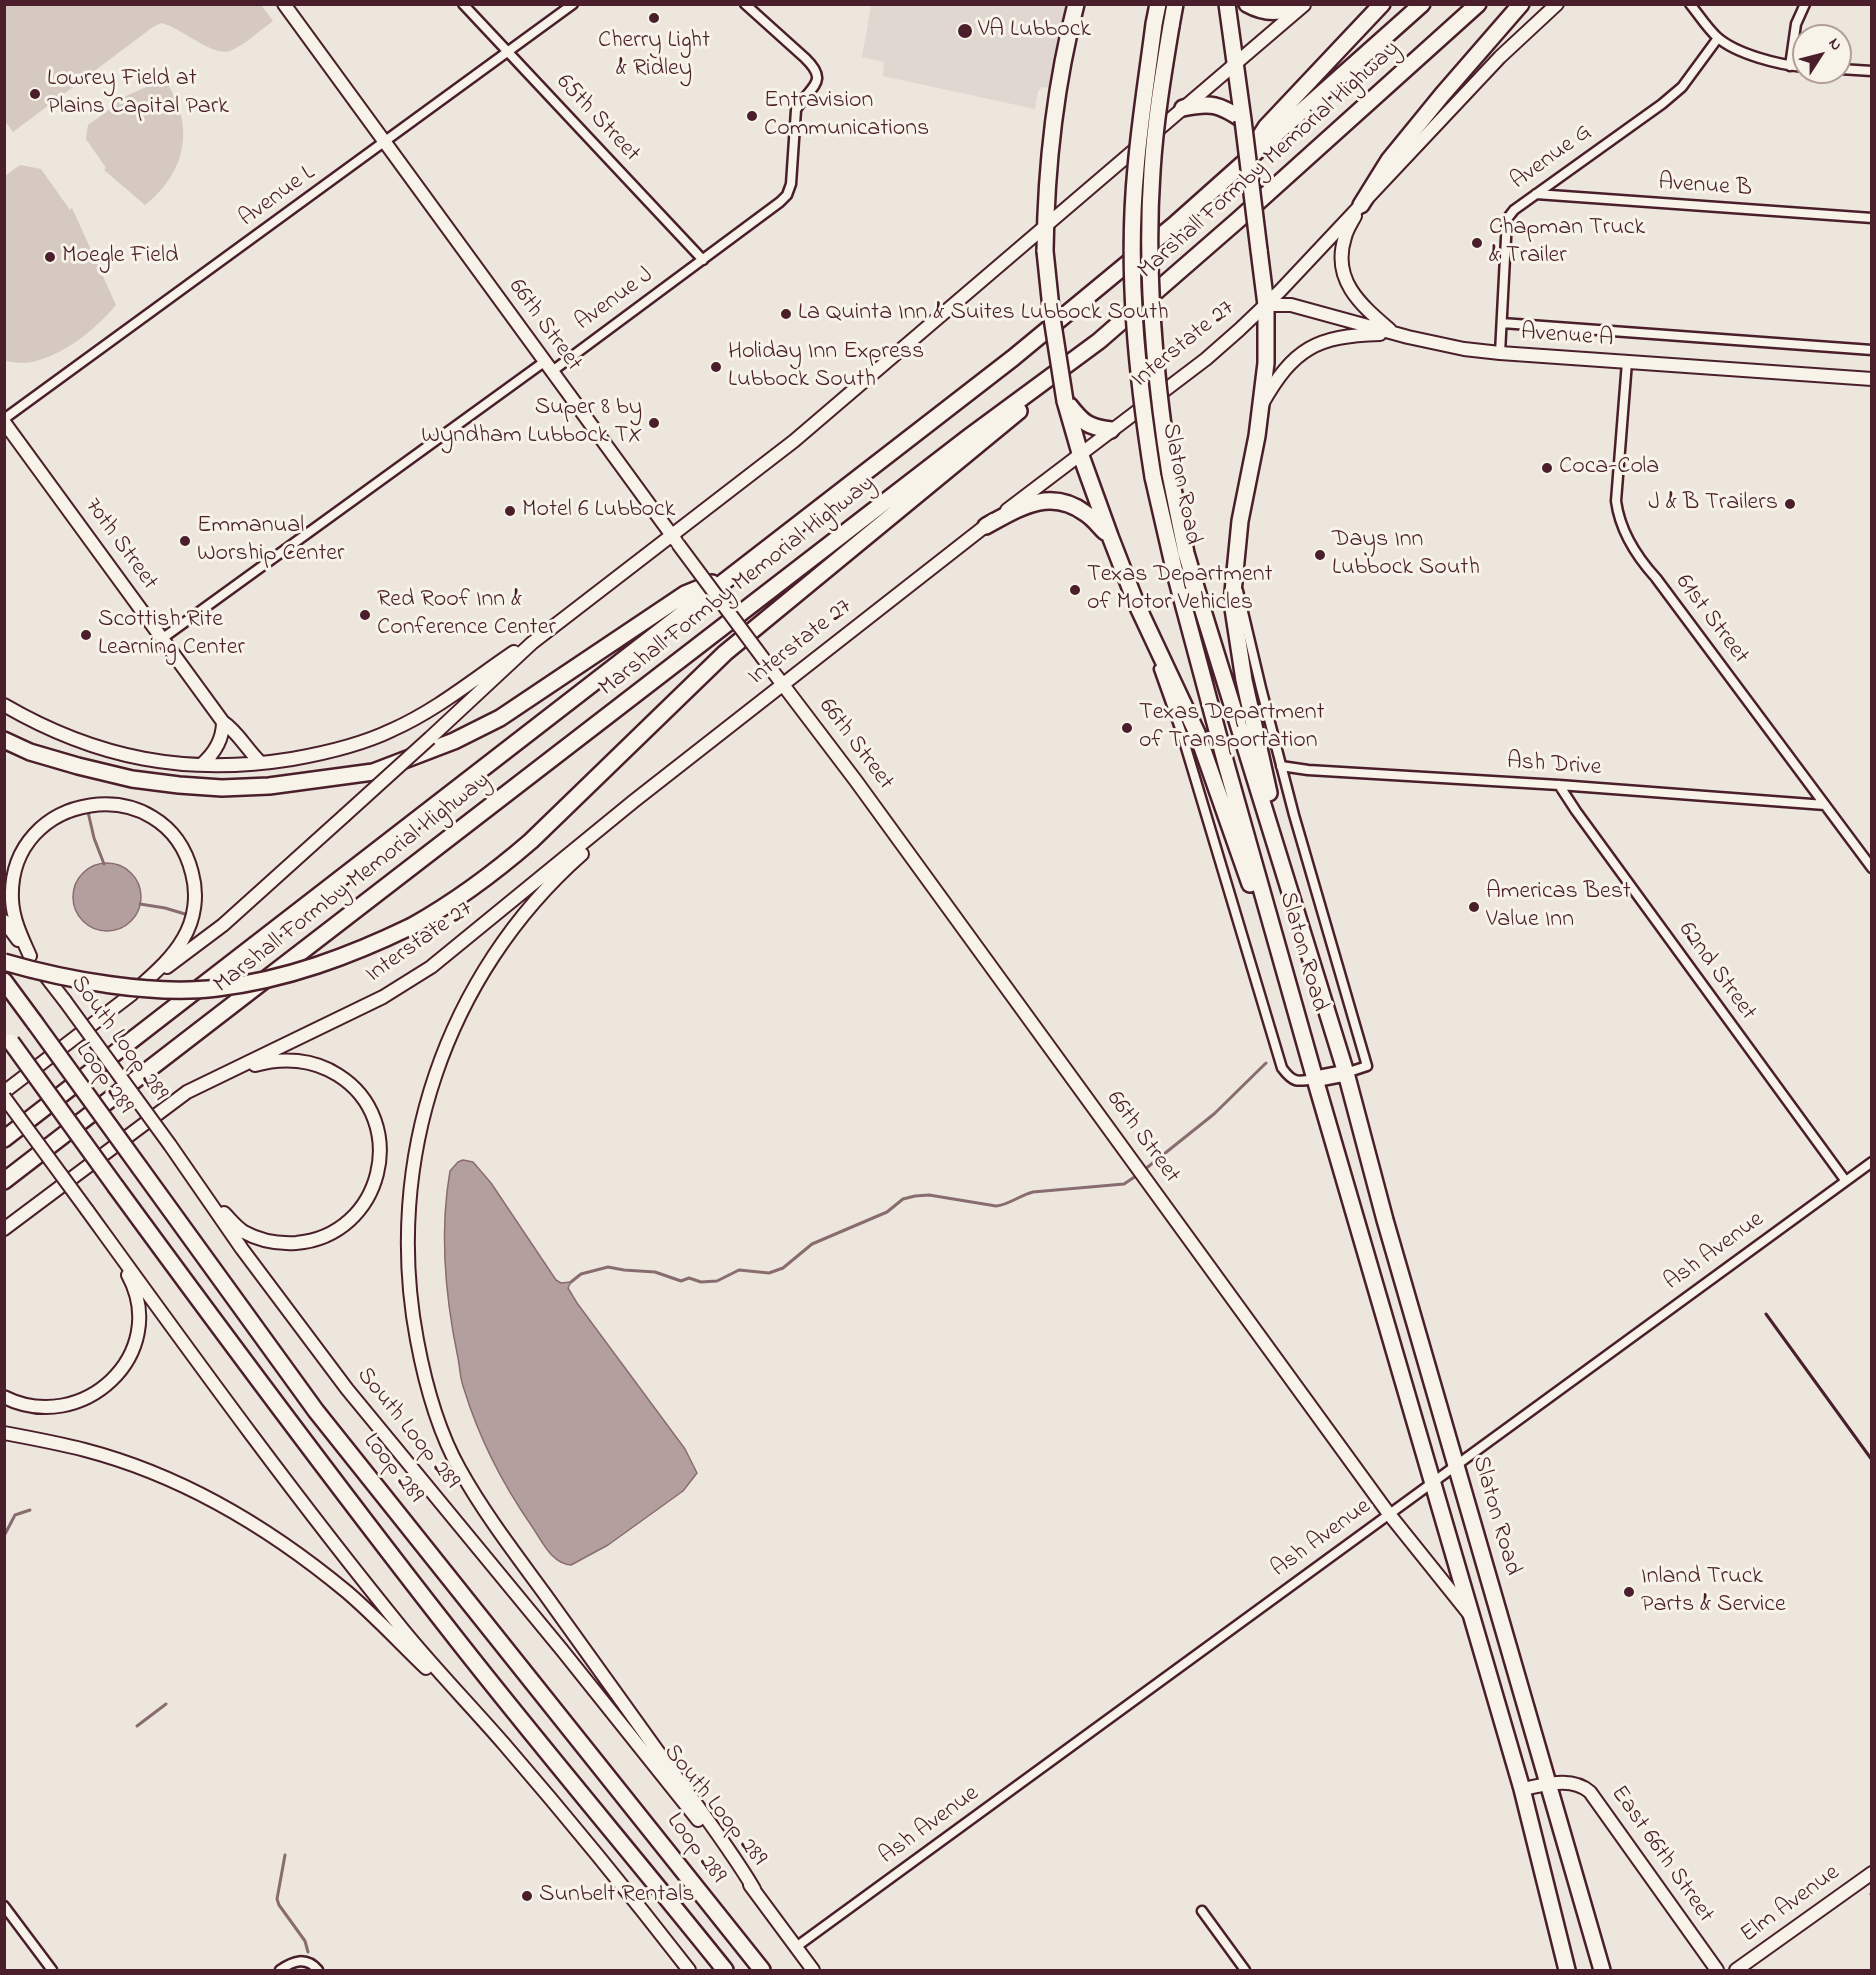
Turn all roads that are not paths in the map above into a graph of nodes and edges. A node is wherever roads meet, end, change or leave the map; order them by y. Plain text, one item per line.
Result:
1 (284, 4) edge
2 (463, 4) edge
3 (573, 4) edge
4 (745, 4) edge
5 (1076, 4) edge
6 (1158, 4) edge
7 (1175, 4) edge
8 (1227, 4) edge
9 (1247, 4) edge
10 (1299, 4) edge
11 (1305, 4) edge
12 (1382, 4) edge
13 (1422, 4) edge
14 (1478, 4) edge
15 (1521, 4) edge
16 (1557, 4) edge
17 (1690, 4) edge
18 (1805, 4) edge
19 (1718, 38) junction
20 (508, 52) junction
21 (1236, 62) junction
22 (1790, 66) joint
23 (1852, 70) edge
24 (1872, 71) edge
25 (1183, 108) junction
26 (1242, 120) junction
27 (385, 143) junction
28 (1240, 167) junction
29 (1536, 194) junction
30 (1360, 205) junction
31 (1872, 218) edge
32 (1046, 225) junction
33 (703, 260) junction
34 (1266, 305) junction
35 (1502, 323) junction
36 (1394, 333) junction
37 (1099, 341) junction
38 (1872, 351) edge
39 (1500, 353) junction
40 (1627, 362) junction
41 (547, 367) junction
42 (1872, 379) edge
43 (1158, 394) junction
44 (1065, 401) junction
45 (1261, 406) junction
46 (4, 421) edge
47 (1111, 430) junction
48 (1080, 453) junction
49 (986, 526) junction
50 (1110, 536) junction
51 (675, 540) junction
52 (1235, 574) junction
53 (731, 575) junction
54 (1136, 603) junction
55 (549, 631) junction
56 (163, 638) junction
57 (782, 684) junction
58 (4, 705) edge
59 (223, 722) junction
60 (4, 740) edge
61 (703, 746) junction
62 (261, 763) junction
63 (201, 765) junction
64 (1281, 766) junction
65 (1559, 785) junction
66 (1825, 805) junction
67 (1280, 858) junction
68 (1872, 868) edge
69 (4, 921) edge
70 (30, 956) junction
71 (4, 962) edge
72 (1286, 977) junction
73 (4, 981) edge
74 (127, 998) junction
75 (8, 1038) edge
76 (1346, 1073) junction
77 (1315, 1079) junction
78 (4, 1092) edge
79 (187, 1092) junction
80 (4, 1097) edge
81 (4, 1139) edge
82 (1872, 1162) edge
83 (1845, 1180) junction
84 (4, 1181) edge
85 (204, 1195) junction
86 (4, 1230) edge
87 (112, 1245) junction
88 (4, 1397) edge
89 (4, 1433) edge
90 (1456, 1465) junction
91 (1433, 1482) junction
92 (1389, 1514) junction
93 (1472, 1619) junction
94 (504, 1744) junction
95 (1549, 1784) junction
96 (1522, 1790) junction
97 (1872, 1873) edge
98 (754, 1889) junction
99 (4, 1906) edge
100 (1202, 1911) dead end
101 (796, 1947) junction
102 (52, 1971) edge
103 (280, 1971) edge
104 (318, 1971) edge
105 (689, 1971) edge
106 (725, 1971) edge
107 (762, 1971) edge
108 (813, 1971) edge
109 (1245, 1971) edge
110 (1567, 1971) edge
111 (1602, 1971) edge
112 (1717, 1971) edge
113 (1736, 1971) edge

1 - 27 main road, 66th Street
2 - 20 street, 65th Street
3 - 20 street, Avenue L
4 - 33 street, Avenue J
5 - 32 highway
6 - 72 highway, Slaton Road, bridge
7 - 43 highway, Slaton Road, bridge
8 - 21 highway
9 - 10 highway
11 - 21 main road
12 - 28 highway
13 - 28 highway, Marshall Formby Memorial Highway
14 - 37 highway, Marshall Formby Memorial Highway
15 - 30 highway
16 - 30 main road, Interstate 27
17 - 19 street
18 - 22 street
19 - 22 street
19 - 29 street, Avenue G
20 - 27 street, Avenue L
20 - 33 street, 65th Street
21 - 25 main road
21 - 26 highway
23 - 24 street
25 - 26 highway
25 - 32 main road
26 - 34 highway, bridge
27 - 41 main road, 66th Street
27 - 46 street, Avenue L
28 - 53 highway, Marshall Formby Memorial Highway
29 - 31 street, Avenue B
29 - 35 street, Avenue G
30 - 34 main road, Interstate 27
30 - 36 main road
32 - 44 highway, bridge
32 - 51 main road
33 - 41 street, Avenue J
34 - 36 main road, Avenue A
34 - 43 main road, Interstate 27
34 - 45 highway
35 - 38 street, Avenue A
35 - 39 street, Avenue G
36 - 39 main road, Avenue A
36 - 45 main road
37 - 71 highway, bridge
37 - 84 highway, Marshall Formby Memorial Highway
39 - 40 main road, Avenue A
40 - 42 main road, Avenue A
40 - 66 street, 61st Street
41 - 51 main road, 66th Street
41 - 56 street, Avenue J
43 - 47 main road, Interstate 27
43 - 67 highway, Slaton Road, bridge
44 - 47 highway
44 - 48 highway
45 - 52 highway
46 - 56 main road, 70th Street
47 - 48 main road, Interstate 27
48 - 49 main road, Interstate 27
48 - 50 highway
49 - 50 highway
49 - 57 main road, Interstate 27
50 - 54 highway
51 - 55 main road
51 - 57 main road, 66th Street, bridge
52 - 64 street, Slaton Road
52 - 67 highway
53 - 60 highway
53 - 81 highway, Marshall Formby Memorial Highway
54 - 72 highway
54 - 77 street
55 - 62 main road
55 - 74 main road, bridge
56 - 59 main road, 70th Street
57 - 61 main road, Interstate 27
57 - 92 main road, 66th Street
58 - 63 main road
59 - 62 main road, 70th Street
59 - 63 main road
61 - 79 main road, Interstate 27
61 - 98 main road
62 - 63 main road
64 - 65 street, Ash Drive
64 - 76 street, Slaton Road
65 - 66 street, Ash Drive
65 - 83 street, 62nd Street
66 - 68 street, 61st Street
67 - 76 highway, Slaton Road
69 - 70 main road, South Loop 289
70 - 74 main road
70 - 85 main road, South Loop 289, bridge
72 - 77 highway, Slaton Road
73 - 107 highway, Loop 289, bridge
74 - 78 main road
75 - 106 highway, bridge
76 - 77 highway
76 - 90 highway, Slaton Road
77 - 91 highway, Slaton Road
79 - 85 main road
79 - 86 main road, Interstate 27
80 - 87 main road, bridge
82 - 83 street, Ash Avenue
83 - 90 street, Ash Avenue
85 - 98 main road, South Loop 289
87 - 88 main road
87 - 94 main road
89 - 94 main road
90 - 91 street, Ash Avenue
90 - 95 highway, Slaton Road
91 - 92 street, Ash Avenue
91 - 93 highway, Slaton Road
92 - 93 main road
92 - 101 street, Ash Avenue
93 - 96 highway, Slaton Road
94 - 105 main road
95 - 96 main road, East 66th Street
95 - 111 highway, Slaton Road
95 - 112 main road, East 66th Street
96 - 110 highway, Slaton Road
97 - 113 main road, Elm Avenue
98 - 101 main road, South Loop 289
99 - 102 street
100 - 109 street
101 - 108 main road, South Loop 289
103 - 104 street

